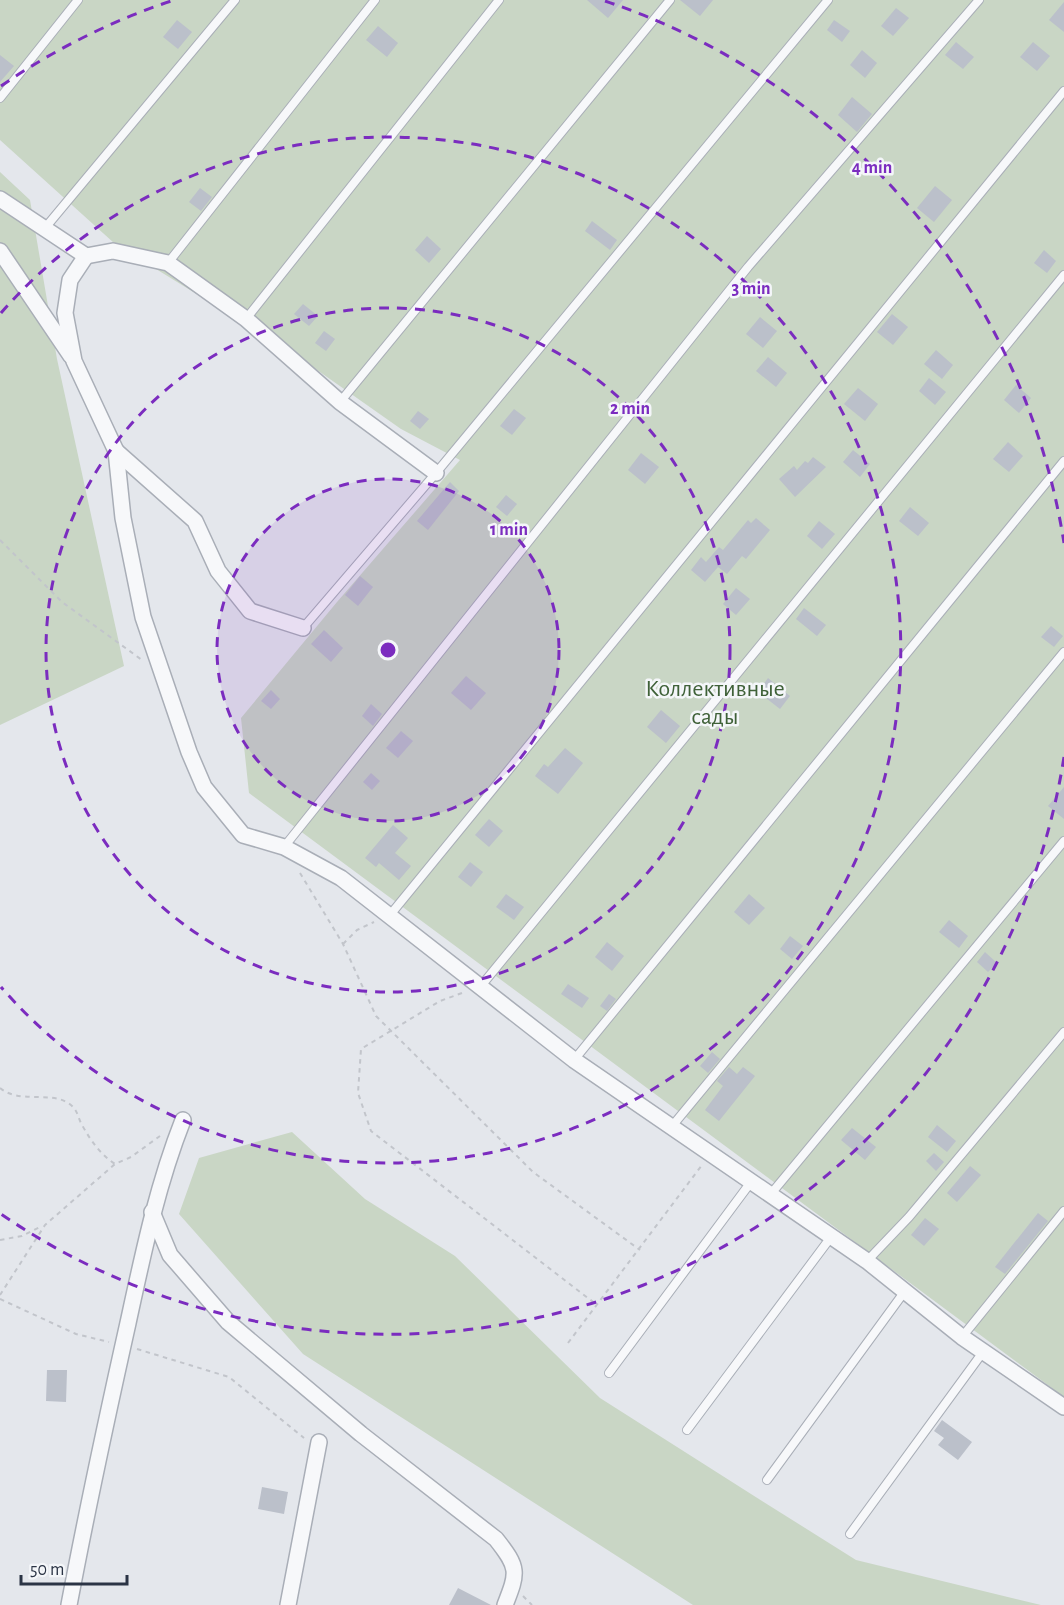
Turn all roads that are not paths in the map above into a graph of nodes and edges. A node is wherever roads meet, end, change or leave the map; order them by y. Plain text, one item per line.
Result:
1 (78, 0) edge
2 (235, 0) edge
3 (375, 0) edge
4 (499, 0) edge
5 (670, 0) edge
6 (828, 0) edge
7 (979, 0) edge
8 (1064, 91) edge
9 (0, 98) edge
10 (0, 199) edge
11 (45, 228) junction
12 (0, 251) edge
13 (86, 256) junction
14 (168, 263) junction
15 (1064, 275) edge
16 (246, 319) junction
17 (74, 361) junction
18 (339, 402) junction
19 (116, 451) junction
20 (1064, 461) edge
21 (436, 473) junction
22 (303, 628) joint
23 (1064, 652) edge
24 (1064, 841) edge
25 (284, 847) junction
26 (390, 915) junction
27 (481, 986) junction
28 (1064, 1032) edge
29 (574, 1060) junction
30 (183, 1120) road end
31 (673, 1125) junction
32 (751, 1182) junction
33 (770, 1196) junction
34 (1064, 1211) edge
35 (152, 1212) junction
36 (831, 1237) junction
37 (867, 1261) junction
38 (905, 1292) junction
39 (962, 1337) junction
40 (983, 1352) junction
41 (609, 1373) dead end
42 (1063, 1406) edge
43 (687, 1430) dead end
44 (319, 1442) road end
45 (767, 1480) dead end
46 (850, 1534) dead end
47 (69, 1605) edge
48 (288, 1605) edge
49 (505, 1605) edge

1 - 9 lane
2 - 11 lane
3 - 14 lane
4 - 16 lane
5 - 18 lane
6 - 21 lane
7 - 25 lane
8 - 26 lane
10 - 11 street
11 - 13 street
12 - 17 street
13 - 14 street
13 - 17 street
14 - 16 street
15 - 27 lane
16 - 18 street
17 - 19 street
18 - 21 street
19 - 22 street
19 - 25 street
20 - 29 lane
21 - 22 lane
23 - 31 lane
24 - 33 lane
25 - 26 street
26 - 27 street
27 - 29 street
28 - 37 lane
29 - 31 street
30 - 35 street
31 - 32 street
32 - 33 street
32 - 41 lane
33 - 36 street
34 - 39 lane
35 - 47 street
35 - 49 street
36 - 37 street
36 - 43 lane
37 - 38 street
38 - 39 street
38 - 45 lane
39 - 40 street
40 - 42 street
40 - 46 lane
44 - 48 street

